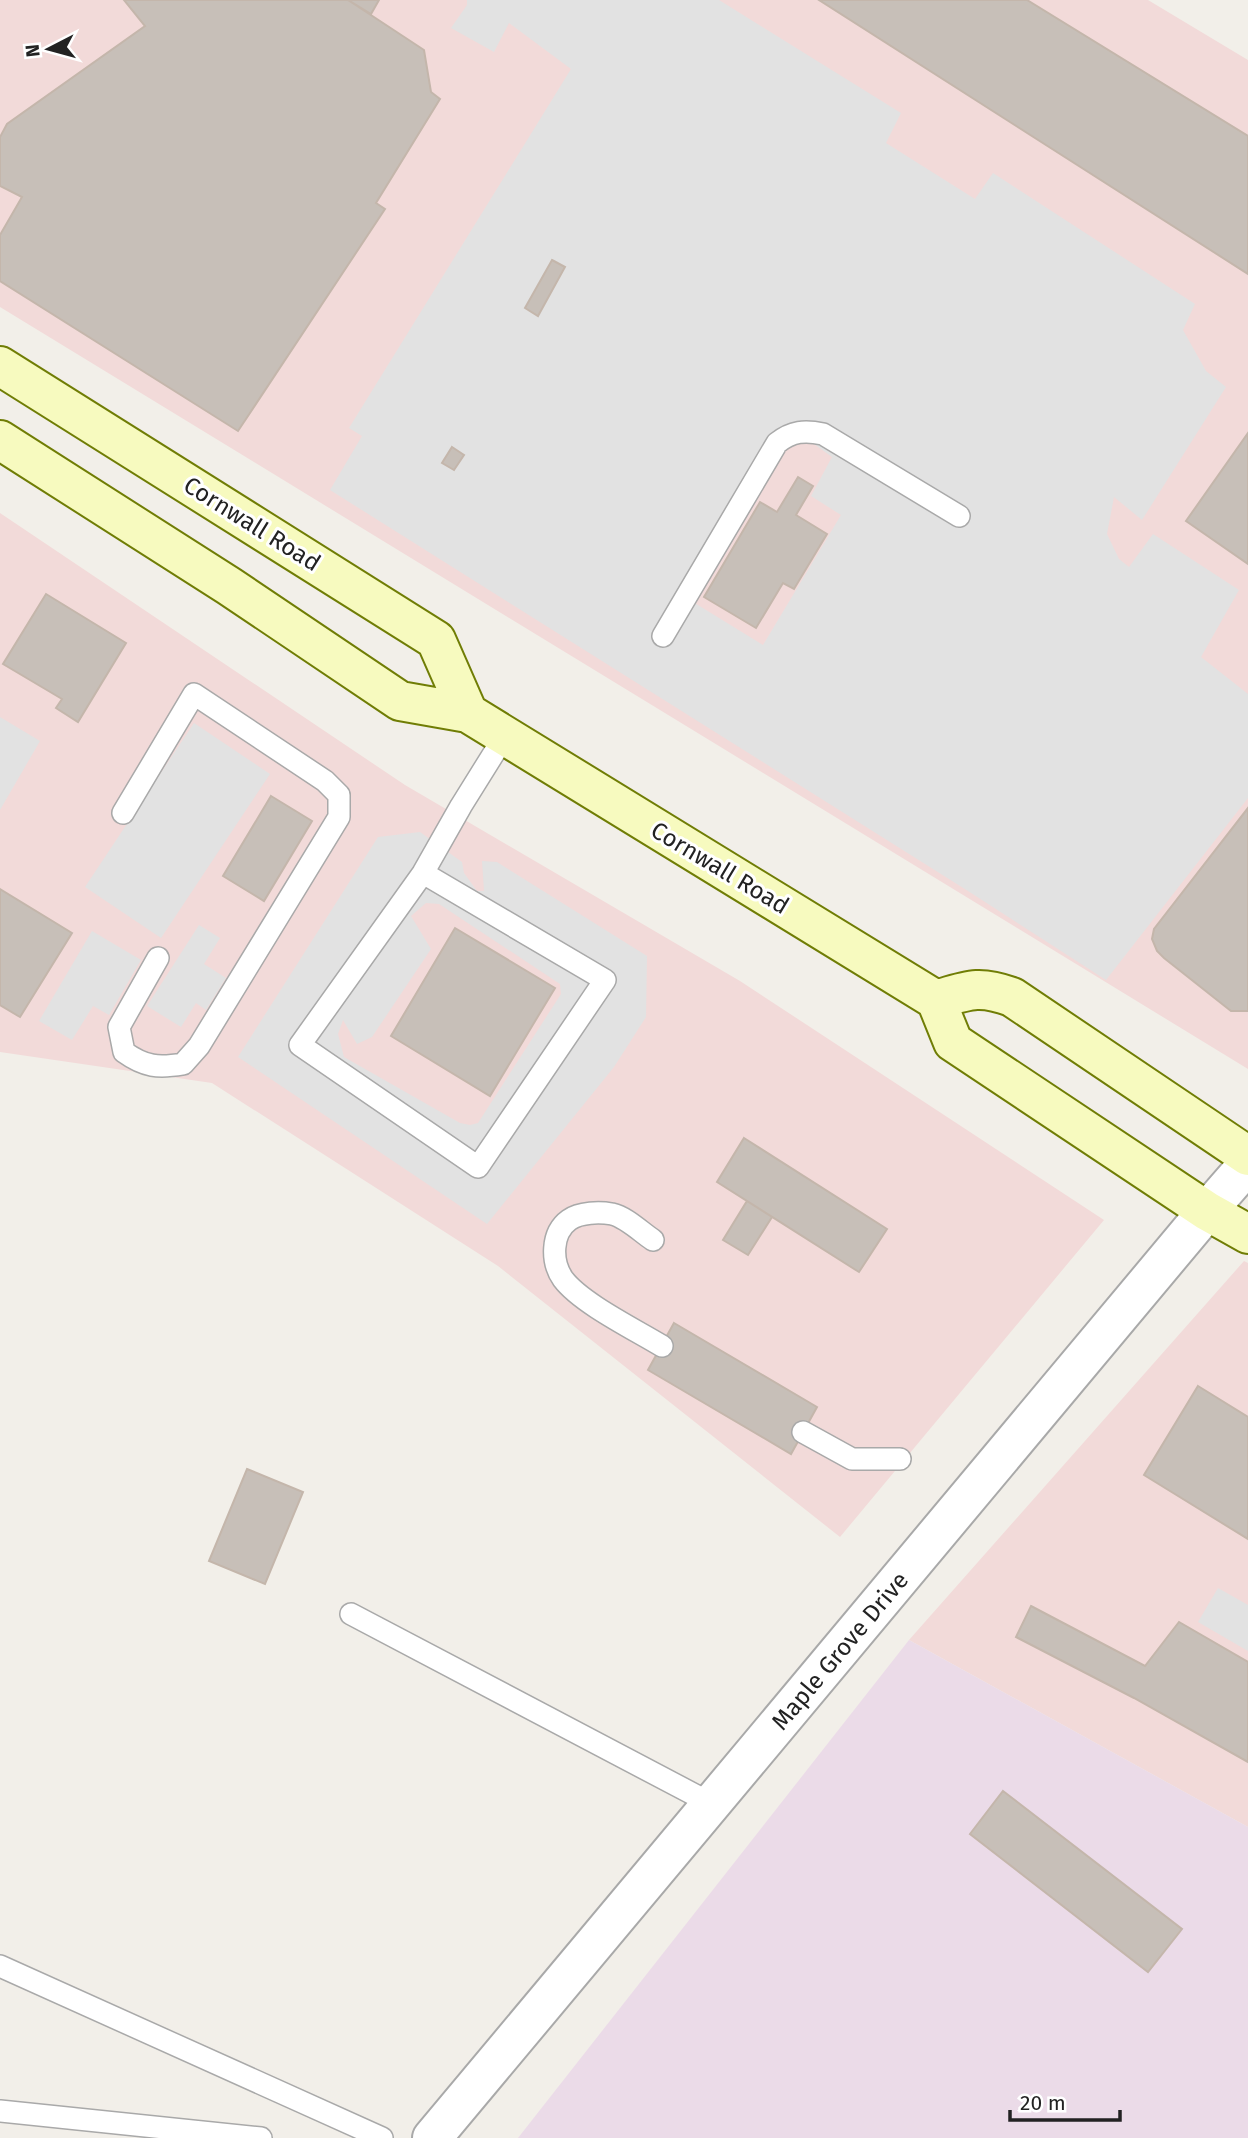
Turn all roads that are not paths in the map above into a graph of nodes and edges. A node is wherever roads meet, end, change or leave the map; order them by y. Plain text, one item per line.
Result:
1 (0, 366) edge
2 (0, 440) edge
3 (959, 516) dead end
4 (663, 636) dead end
5 (468, 713) junction
6 (504, 737) junction
7 (123, 813) dead end
8 (422, 873) junction
9 (158, 958) dead end
10 (936, 1000) junction
11 (1248, 1156) edge
12 (1248, 1164) edge
13 (1207, 1211) junction
14 (1248, 1234) edge
15 (653, 1240) dead end
16 (662, 1346) dead end
17 (803, 1432) dead end
18 (900, 1458) dead end
19 (351, 1614) dead end
20 (712, 1804) junction
21 (0, 1966) edge
22 (0, 2111) edge
23 (261, 2138) edge
24 (382, 2138) edge
25 (432, 2138) edge

1 - 5 main road, Cornwall Road
2 - 5 main road, Cornwall Road
3 - 4 lane
5 - 6 main road, Cornwall Road
6 - 8 lane
6 - 10 main road, Cornwall Road
7 - 9 lane
8 - 8 lane
10 - 11 main road
10 - 13 main road
12 - 13 street, Maple Grove Drive
13 - 14 main road
13 - 20 street, Maple Grove Drive
15 - 16 lane
17 - 18 lane
19 - 20 lane
20 - 25 street, Maple Grove Drive
21 - 24 lane
22 - 23 lane

